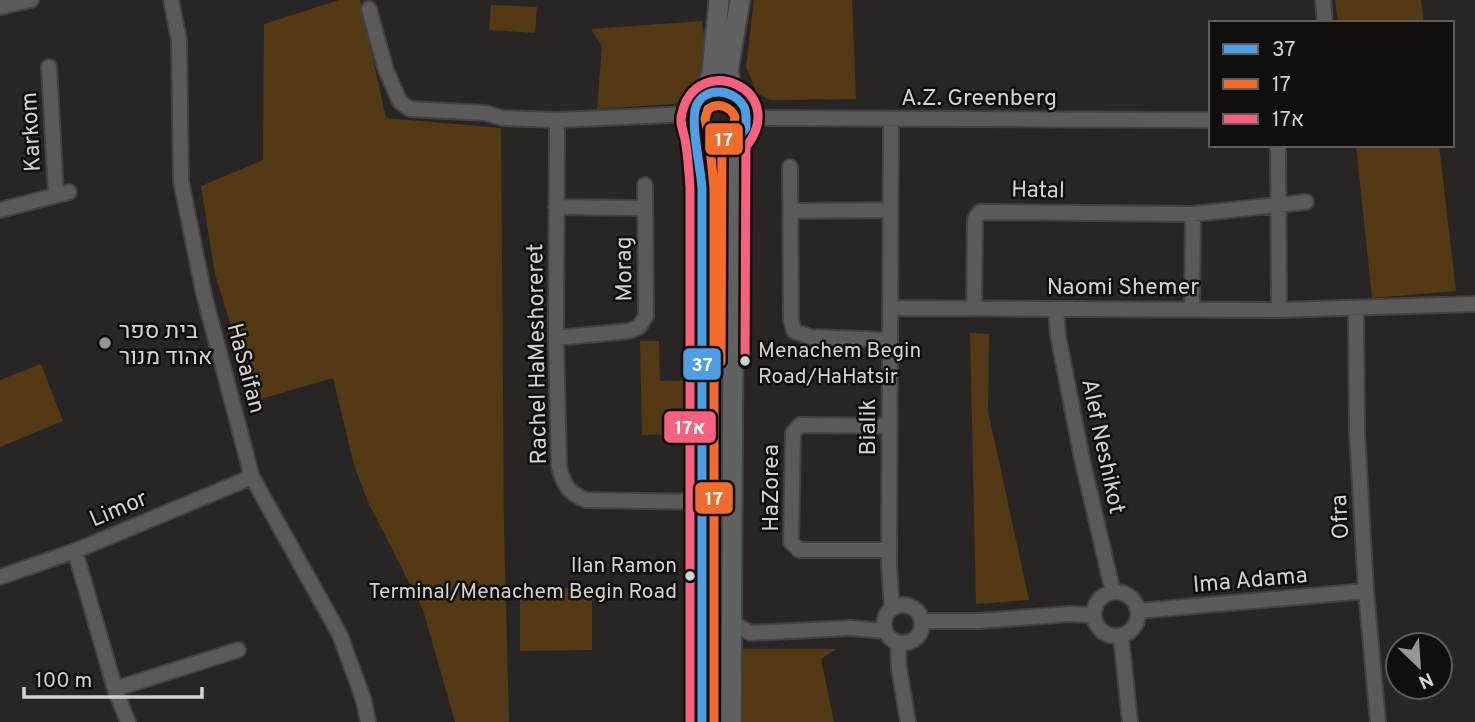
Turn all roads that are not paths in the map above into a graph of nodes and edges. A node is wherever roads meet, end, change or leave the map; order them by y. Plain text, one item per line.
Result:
1 (31, 0) edge
2 (172, 0) edge
3 (719, 0) edge
4 (740, 0) edge
5 (1323, 0) edge
6 (0, 7) edge
7 (369, 9) dead end
8 (1325, 21) edge
9 (49, 67) dead end
10 (733, 95) junction
11 (705, 97) junction
12 (747, 118) junction
13 (891, 119) junction
14 (557, 120) junction
15 (1209, 120) edge
16 (694, 124) junction
17 (734, 143) junction
18 (1279, 147) edge
19 (790, 167) dead end
20 (645, 185) dead end
21 (1306, 202) dead end
22 (1279, 206) junction
23 (556, 207) junction
24 (645, 208) junction
25 (0, 210) edge
26 (890, 210) junction
27 (790, 211) junction
28 (1193, 214) junction
29 (1475, 304) edge
30 (890, 307) junction
31 (974, 308) junction
32 (1056, 309) junction
33 (1356, 309) junction
34 (1192, 310) junction
35 (1279, 310) junction
36 (556, 338) junction
37 (890, 340) junction
38 (890, 426) junction
39 (252, 477) junction
40 (702, 502) junction
41 (889, 550) junction
42 (75, 551) junction
43 (0, 577) edge
44 (1366, 592) junction
45 (1113, 593) junction
46 (1138, 611) junction
47 (1094, 615) junction
48 (887, 619) junction
49 (922, 621) junction
50 (732, 623) junction
51 (751, 633) junction
52 (1121, 636) junction
53 (898, 643) junction
54 (732, 647) junction
55 (238, 650) dead end
56 (115, 689) junction
57 (128, 722) edge
58 (368, 722) edge
59 (702, 722) edge
60 (731, 722) edge
61 (908, 722) edge
62 (1130, 722) edge
63 (1378, 722) edge

1 - 6 street
2 - 39 street, HaSaifan
3 - 11 main road
4 - 10 main road
5 - 8 street
7 - 14 street
9 - 25 street, Karkom
10 - 11 main road
10 - 12 main road
11 - 16 main road
12 - 13 street, A.Z. Greenberg
12 - 17 main road
13 - 15 street, A.Z. Greenberg
13 - 26 street, Bialik
14 - 16 street
14 - 23 street, Rachel HaMeshoreret
16 - 17 main road
16 - 40 main road
17 - 50 main road
18 - 22 street
19 - 27 street
20 - 24 street, Morag
21 - 22 street, Hatal
22 - 28 street, Hatal
22 - 35 street
23 - 24 street, Morag
23 - 36 street, Rachel HaMeshoreret
24 - 36 street, Morag
26 - 27 street
26 - 30 street, Bialik
27 - 37 street
28 - 31 street, Hatal
28 - 34 street
29 - 33 street, Naomi Shemer
30 - 31 street, Naomi Shemer
30 - 37 street, Bialik
31 - 32 street, Naomi Shemer
32 - 34 street, Naomi Shemer
32 - 45 street, Alef Neshikot
33 - 35 street, Naomi Shemer
33 - 44 street, Ofra
34 - 35 street, Naomi Shemer
36 - 40 street, Rachel HaMeshoreret
37 - 38 street, Bialik
38 - 41 street, Bialik
38 - 41 street, HaZorea
39 - 42 street, Limor
39 - 58 street, HaSaifan
40 - 59 main road
41 - 48 street, Bialik
42 - 43 street, Limor
42 - 56 street
44 - 46 street, Ima Adama
44 - 63 street, Ofra
45 - 46 street
45 - 47 street
46 - 52 street
47 - 49 street
47 - 52 street
48 - 49 street
48 - 51 street
48 - 53 street
49 - 53 street
50 - 51 street
50 - 54 main road
51 - 54 street
52 - 62 street
53 - 61 street
54 - 60 main road
55 - 56 street
56 - 57 street

